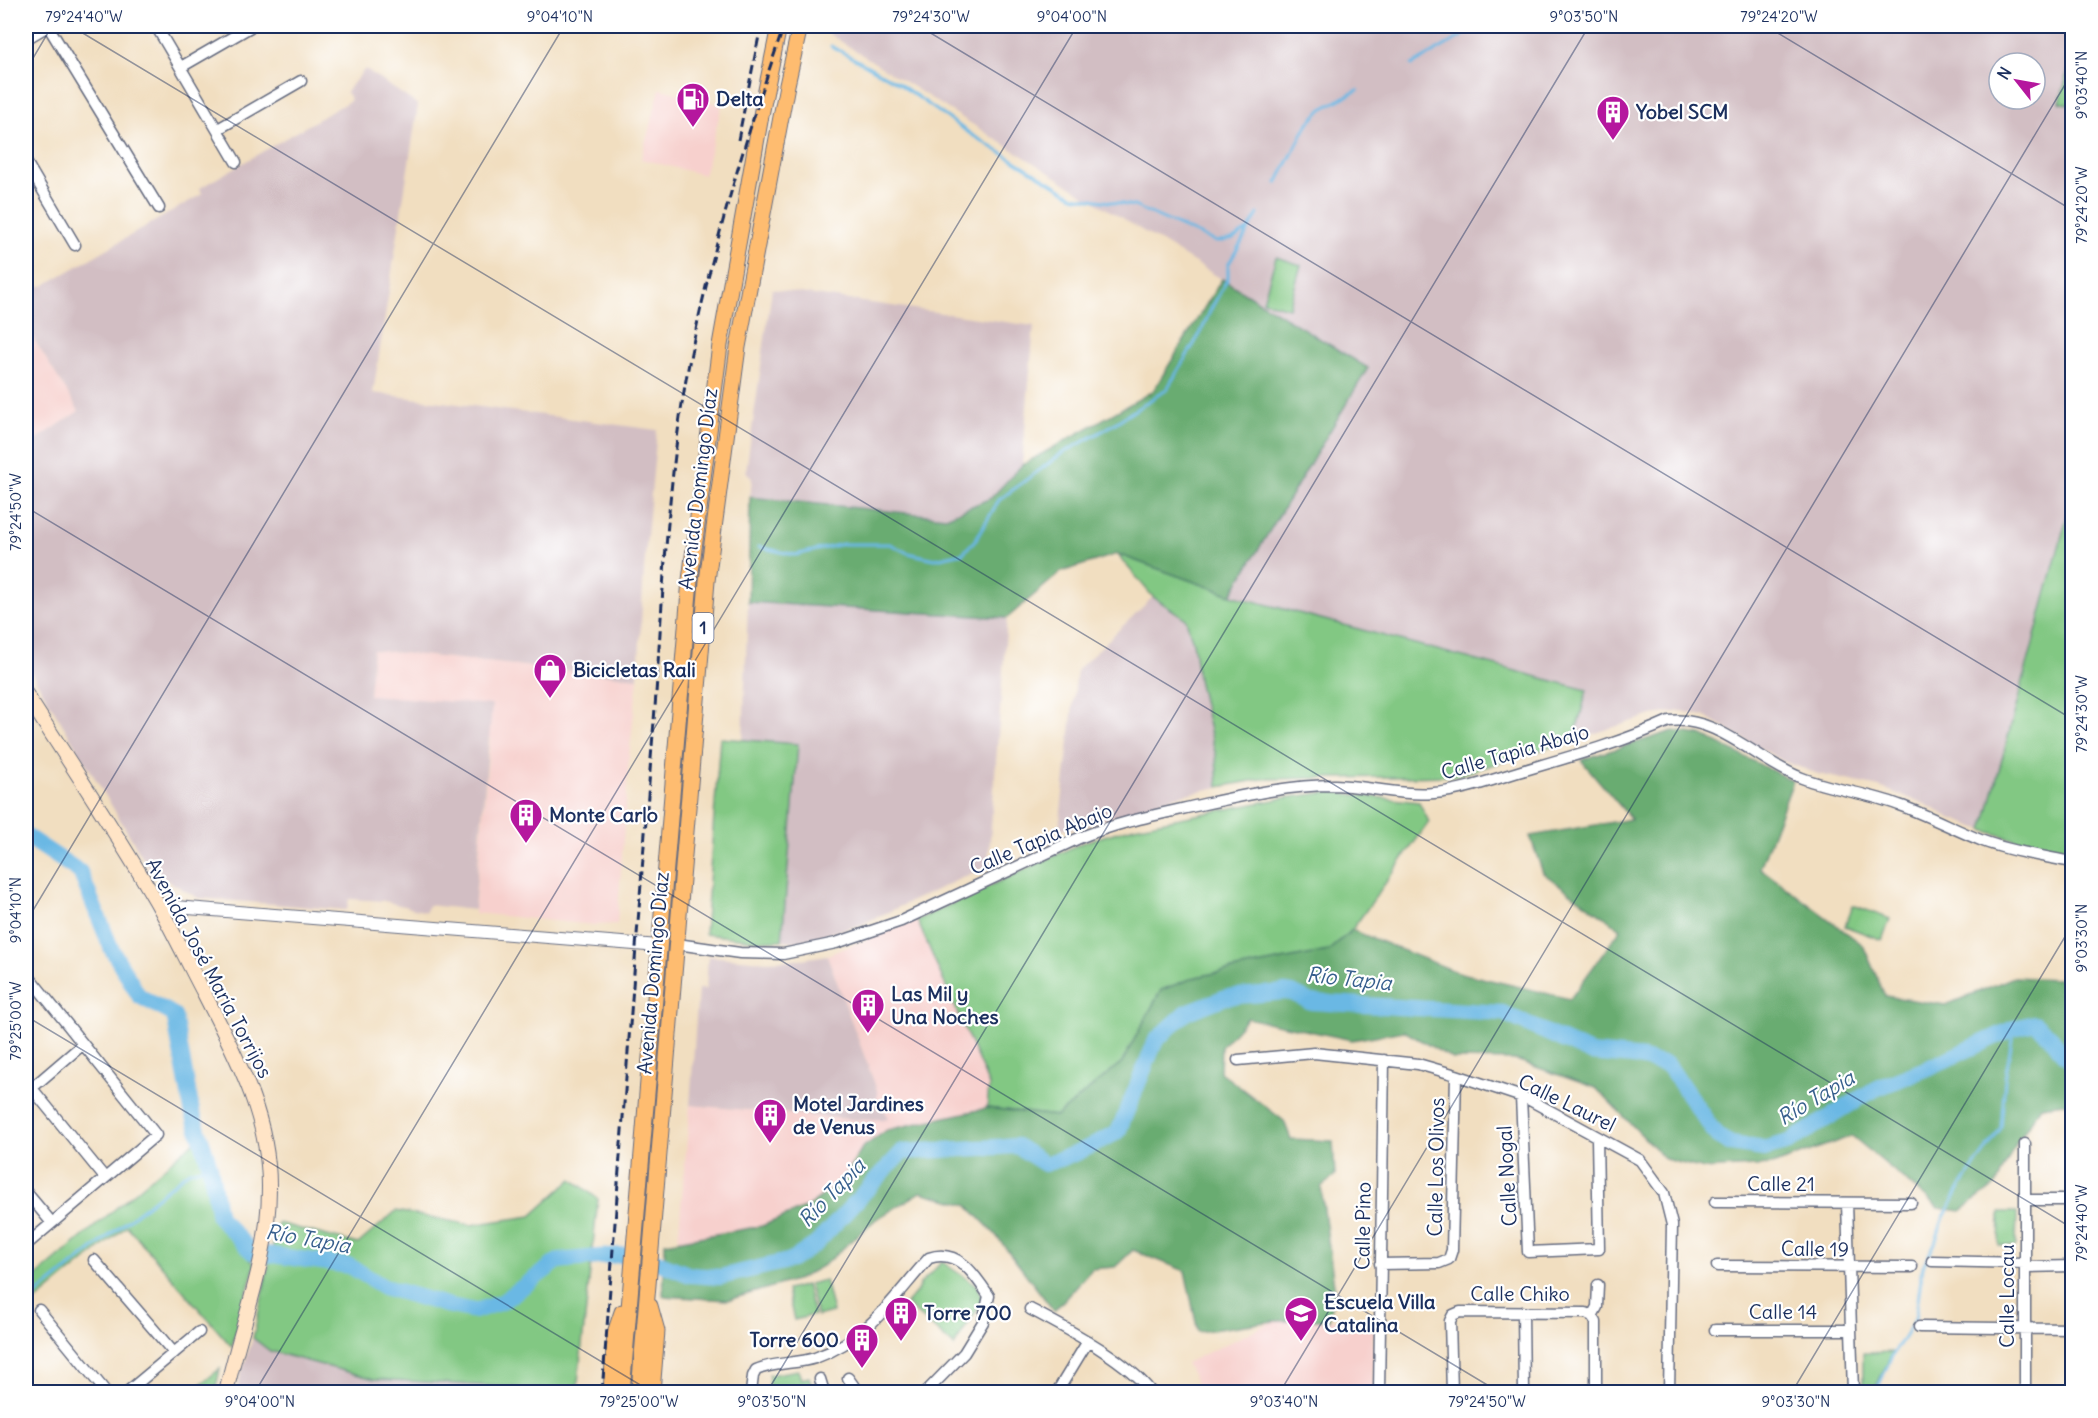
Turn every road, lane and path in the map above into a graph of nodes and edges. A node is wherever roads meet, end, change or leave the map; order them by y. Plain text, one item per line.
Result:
1 (48, 26) edge
2 (156, 26) edge
3 (252, 26) edge
4 (779, 26) edge
5 (800, 26) edge
6 (26, 39) edge
7 (181, 67) junction
8 (301, 81) dead end
9 (218, 129) junction
10 (26, 162) edge
11 (236, 162) dead end
12 (159, 208) dead end
13 (75, 245) dead end
14 (26, 694) edge
15 (2073, 862) edge
16 (162, 912) junction
17 (677, 944) junction
18 (659, 946) junction
19 (26, 973) edge
20 (82, 1045) junction
21 (1238, 1060) dead end
22 (1384, 1060) junction
23 (1456, 1075) junction
24 (28, 1087) edge
25 (1521, 1097) junction
26 (1597, 1137) junction
27 (2025, 1144) dead end
28 (105, 1178) junction
29 (26, 1192) edge
30 (2025, 1200) junction
31 (2073, 1200) edge
32 (1715, 1202) dead end
33 (1847, 1203) junction
34 (1911, 1203) dead end
35 (52, 1223) junction
36 (26, 1245) edge
37 (94, 1260) dead end
38 (1932, 1261) dead end
39 (1380, 1264) junction
40 (2025, 1265) junction
41 (1718, 1266) dead end
42 (2073, 1266) edge
43 (1912, 1267) dead end
44 (1850, 1268) junction
45 (1598, 1285) dead end
46 (630, 1289) junction
47 (647, 1291) junction
48 (1030, 1309) dead end
49 (39, 1310) dead end
50 (1523, 1312) junction
51 (1592, 1316) junction
52 (1919, 1327) dead end
53 (2073, 1329) edge
54 (1715, 1330) dead end
55 (1851, 1330) junction
56 (2025, 1330) junction
57 (199, 1332) dead end
58 (1088, 1341) junction
59 (174, 1353) junction
60 (848, 1378) dead end
61 (820, 1379) dead end
62 (106, 1392) edge
63 (127, 1392) edge
64 (226, 1392) edge
65 (611, 1392) edge
66 (622, 1392) edge
67 (639, 1392) edge
68 (652, 1392) edge
69 (751, 1392) edge
70 (824, 1392) edge
71 (858, 1392) edge
72 (926, 1392) edge
73 (1057, 1392) edge
74 (1151, 1392) edge
75 (1379, 1392) edge
76 (1452, 1392) edge
77 (1524, 1392) edge
78 (1596, 1392) edge
79 (1670, 1392) edge
80 (1852, 1392) edge
81 (2025, 1392) edge

1 - 6 street
1 - 12 street
2 - 7 street
3 - 7 street
4 - 18 main road, Avenida Domingo Díaz / 1
5 - 17 main road, Avenida Domingo Díaz / 1
7 - 9 street
8 - 9 street
9 - 11 street
10 - 13 street
14 - 16 main road, Avenida José María Torrijos
15 - 17 street, Calle Tapia Abajo
16 - 18 street
16 - 64 main road, Avenida José María Torrijos
17 - 47 main road, Avenida Domingo Díaz / 1
18 - 46 main road, Avenida Domingo Díaz / 1
19 - 20 street
20 - 24 street
20 - 28 street
21 - 22 street, Calle Laurel
22 - 23 street, Calle Laurel
22 - 39 street, Calle Pino
23 - 25 street, Calle Laurel
23 - 39 street, Calle Los Olivos
24 - 28 street
25 - 26 street, Calle Laurel
25 - 26 street, Calle Nogal
26 - 79 street, Calle Laurel
27 - 30 street, Calle Locau
28 - 35 street
29 - 35 street
30 - 31 street
30 - 40 street, Calle Locau
32 - 33 street, Calle 21
33 - 34 street, Calle 21
33 - 44 street
35 - 36 street
37 - 59 street
38 - 40 street
39 - 75 street, Calle Pino
40 - 42 street
40 - 56 street, Calle Locau
41 - 44 street, Calle 19
43 - 44 street, Calle 19
44 - 55 street
45 - 51 street
46 - 65 main road
46 - 66 main road, Avenida Domingo Díaz
47 - 67 main road, Avenida Domingo Díaz
47 - 68 main road
48 - 58 street
49 - 62 street
50 - 51 street, Calle Chiko
50 - 76 street, Calle Chiko
50 - 77 street
51 - 78 street
52 - 56 street
53 - 56 street
54 - 55 street, Calle 14
55 - 80 street
56 - 81 street, Calle Locau
57 - 59 street
58 - 73 street
58 - 74 street
59 - 63 street
60 - 71 street
61 - 70 street
69 - 72 street

